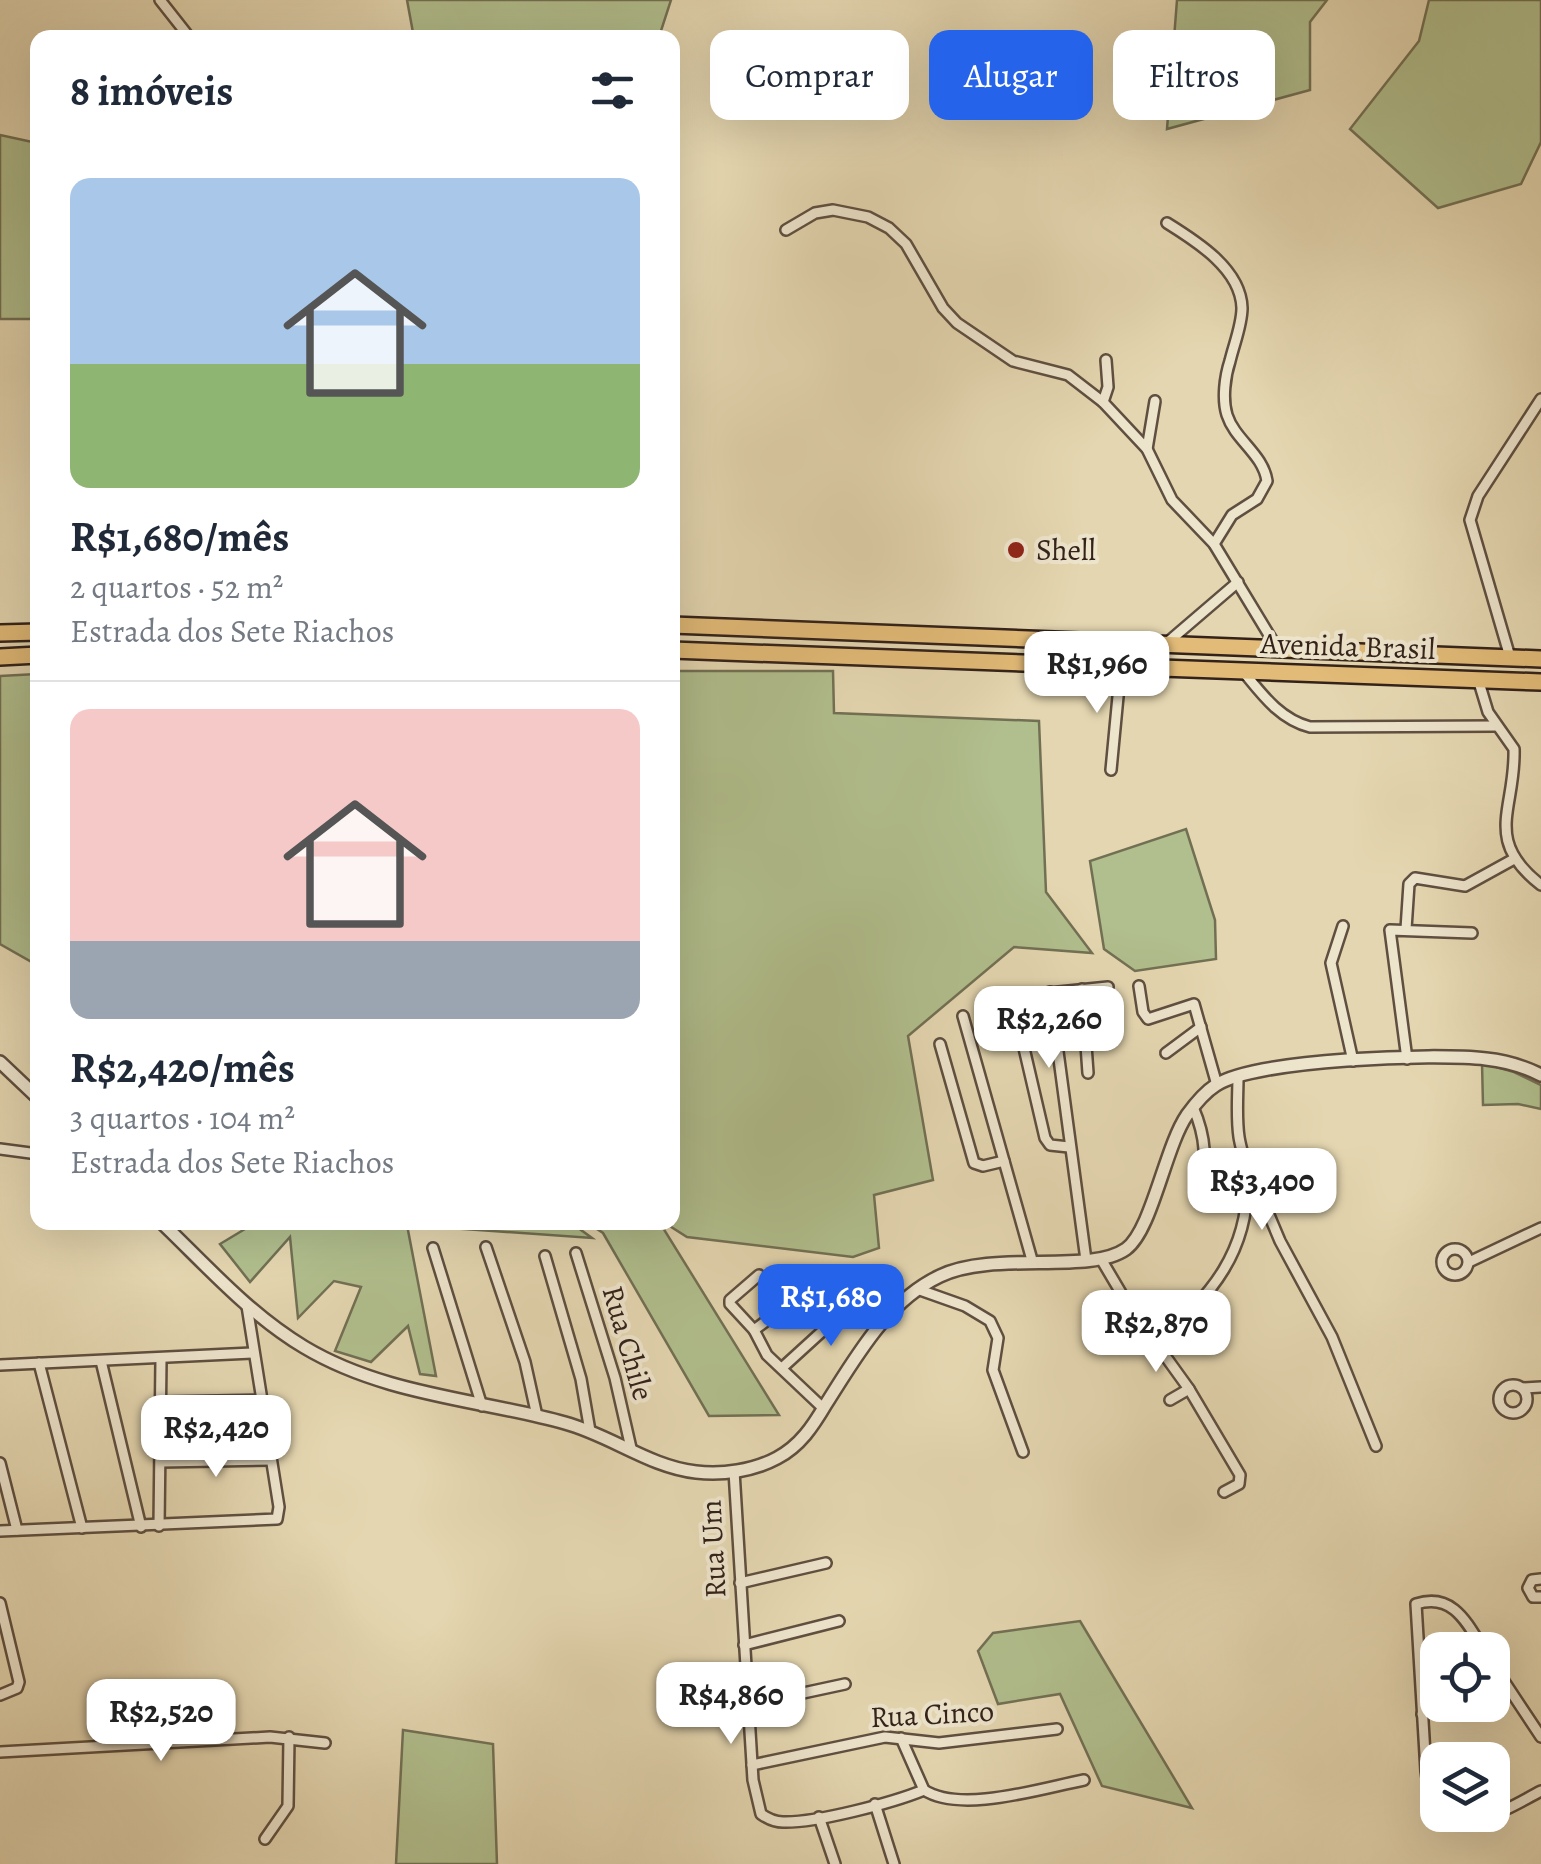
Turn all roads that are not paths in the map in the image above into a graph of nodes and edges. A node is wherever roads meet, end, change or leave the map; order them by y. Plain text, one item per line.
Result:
1 (160, 0) edge
2 (184, 30) edge
3 (1167, 223) dead end
4 (786, 230) dead end
5 (1106, 360) dead end
6 (1541, 399) edge
7 (1155, 401) dead end
8 (1103, 402) junction
9 (1148, 449) junction
10 (1214, 544) junction
11 (1238, 582) junction
12 (680, 626) edge
13 (30, 632) edge
14 (0, 633) edge
15 (1165, 644) junction
16 (680, 650) edge
17 (1278, 650) junction
18 (30, 655) edge
19 (0, 657) edge
20 (1510, 657) junction
21 (1541, 659) edge
22 (1121, 665) junction
23 (1242, 670) junction
24 (1478, 679) junction
25 (1541, 682) edge
26 (1496, 726) junction
27 (1112, 770) dead end
28 (1514, 859) junction
29 (1541, 885) edge
30 (1343, 926) dead end
31 (1406, 929) junction
32 (1472, 933) dead end
33 (1139, 986) dead end
34 (1108, 987) dead end
35 (1082, 990) junction
36 (1050, 992) junction
37 (963, 1016) dead end
38 (1201, 1027) junction
39 (940, 1044) dead end
40 (1166, 1053) dead end
41 (1407, 1059) junction
42 (1353, 1061) junction
43 (0, 1062) edge
44 (1088, 1073) dead end
45 (1541, 1074) edge
46 (1238, 1076) junction
47 (1217, 1084) junction
48 (30, 1090) edge
49 (1194, 1107) junction
50 (1069, 1147) junction
51 (0, 1149) edge
52 (30, 1153) edge
53 (1004, 1161) junction
54 (1247, 1180) junction
55 (1198, 1194) dead end
56 (1541, 1228) edge
57 (169, 1230) edge
58 (433, 1248) dead end
59 (486, 1248) dead end
60 (576, 1252) dead end
61 (545, 1256) dead end
62 (1101, 1259) junction
63 (1032, 1260) junction
64 (1086, 1260) junction
65 (1469, 1262) dead end
66 (759, 1275) dead end
67 (817, 1283) dead end
68 (917, 1288) junction
69 (247, 1306) junction
70 (878, 1327) junction
71 (754, 1330) junction
72 (1156, 1342) junction
73 (252, 1353) junction
74 (162, 1358) junction
75 (101, 1361) junction
76 (38, 1364) junction
77 (0, 1366) edge
78 (784, 1367) junction
79 (1541, 1387) edge
80 (1189, 1388) junction
81 (1524, 1388) dead end
82 (262, 1400) junction
83 (1170, 1400) dead end
84 (163, 1402) junction
85 (482, 1406) junction
86 (824, 1408) junction
87 (537, 1416) junction
88 (590, 1431) junction
89 (1376, 1446) dead end
90 (631, 1448) junction
91 (1022, 1452) dead end
92 (270, 1460) junction
93 (161, 1462) junction
94 (0, 1463) edge
95 (734, 1471) junction
96 (1224, 1492) dead end
97 (159, 1526) junction
98 (141, 1527) junction
99 (82, 1528) junction
100 (16, 1530) junction
101 (0, 1531) edge
102 (826, 1563) dead end
103 (1541, 1579) edge
104 (740, 1583) junction
105 (1541, 1597) edge
106 (0, 1603) edge
107 (839, 1621) dead end
108 (1472, 1632) edge
109 (744, 1645) junction
110 (1420, 1677) edge
111 (846, 1684) dead end
112 (1510, 1691) edge
113 (0, 1695) edge
114 (748, 1705) junction
115 (1057, 1729) dead end
116 (289, 1737) junction
117 (1541, 1737) edge
118 (902, 1738) junction
119 (326, 1743) dead end
120 (1, 1749) edge
121 (752, 1765) junction
122 (1084, 1780) dead end
123 (924, 1790) junction
124 (1541, 1791) edge
125 (875, 1804) junction
126 (1510, 1806) edge
127 (819, 1817) junction
128 (265, 1839) dead end
129 (836, 1864) edge
130 (894, 1864) edge

1 - 2 street
3 - 10 street
4 - 8 street
5 - 8 street
6 - 20 street
7 - 9 street
8 - 9 street
9 - 10 street
10 - 11 street
11 - 15 street
11 - 17 street
12 - 15 highway, Avenida Brasil
13 - 14 highway
15 - 17 highway, Avenida Brasil
16 - 22 highway, Avenida Brasil
17 - 20 highway, Avenida Brasil
18 - 19 highway
20 - 21 highway, Avenida Brasil
22 - 23 highway, Avenida Brasil
22 - 27 street
23 - 24 highway, Avenida Brasil
23 - 26 street
24 - 25 highway, Avenida Brasil
24 - 26 street
26 - 28 street
28 - 29 street
28 - 31 street
30 - 42 street
31 - 32 street
31 - 41 street
33 - 38 street
34 - 35 street
35 - 36 street
35 - 44 street
36 - 50 street
36 - 50 street
37 - 53 street
38 - 40 street
38 - 47 street
39 - 53 street
41 - 42 street
41 - 45 street
42 - 46 street
43 - 48 street
46 - 47 street
46 - 54 street
47 - 49 street
49 - 55 street
49 - 62 street
50 - 64 street
51 - 52 street
53 - 63 street
54 - 72 street
54 - 89 street
56 - 65 street
57 - 69 street
58 - 85 street
59 - 87 street
60 - 90 street, Rua Chile
61 - 88 street
62 - 64 street
62 - 72 street
63 - 64 street
63 - 68 street
66 - 71 street
67 - 71 street
68 - 70 street
68 - 91 street
69 - 73 street
69 - 85 street
70 - 78 street
70 - 86 street
71 - 78 street
72 - 80 street
73 - 74 street
73 - 82 street
74 - 75 street
74 - 84 street
75 - 76 street
75 - 98 street
76 - 77 street
76 - 99 street
78 - 86 street
79 - 81 street
80 - 83 street
80 - 96 street
82 - 84 street
82 - 92 street
84 - 93 street
85 - 87 street
86 - 95 street
87 - 88 street
88 - 90 street
90 - 95 street
92 - 93 street
92 - 97 street
93 - 97 street
94 - 100 street
95 - 104 street, Rua Um
97 - 98 street
98 - 99 street
99 - 100 street
100 - 101 street
102 - 104 street
103 - 105 street
104 - 109 street, Rua Um
106 - 113 street
107 - 109 street
108 - 110 street
109 - 114 street, Rua Um
111 - 114 street
112 - 117 street
114 - 121 street, Rua Um
115 - 118 street, Rua Cinco
116 - 119 street
116 - 120 street
116 - 128 street
118 - 121 street, Rua Cinco
118 - 123 street
121 - 127 street, Rua Um
122 - 123 street
123 - 125 street, Rua Um
124 - 126 street
125 - 127 street, Rua Um
125 - 130 street
127 - 129 street

